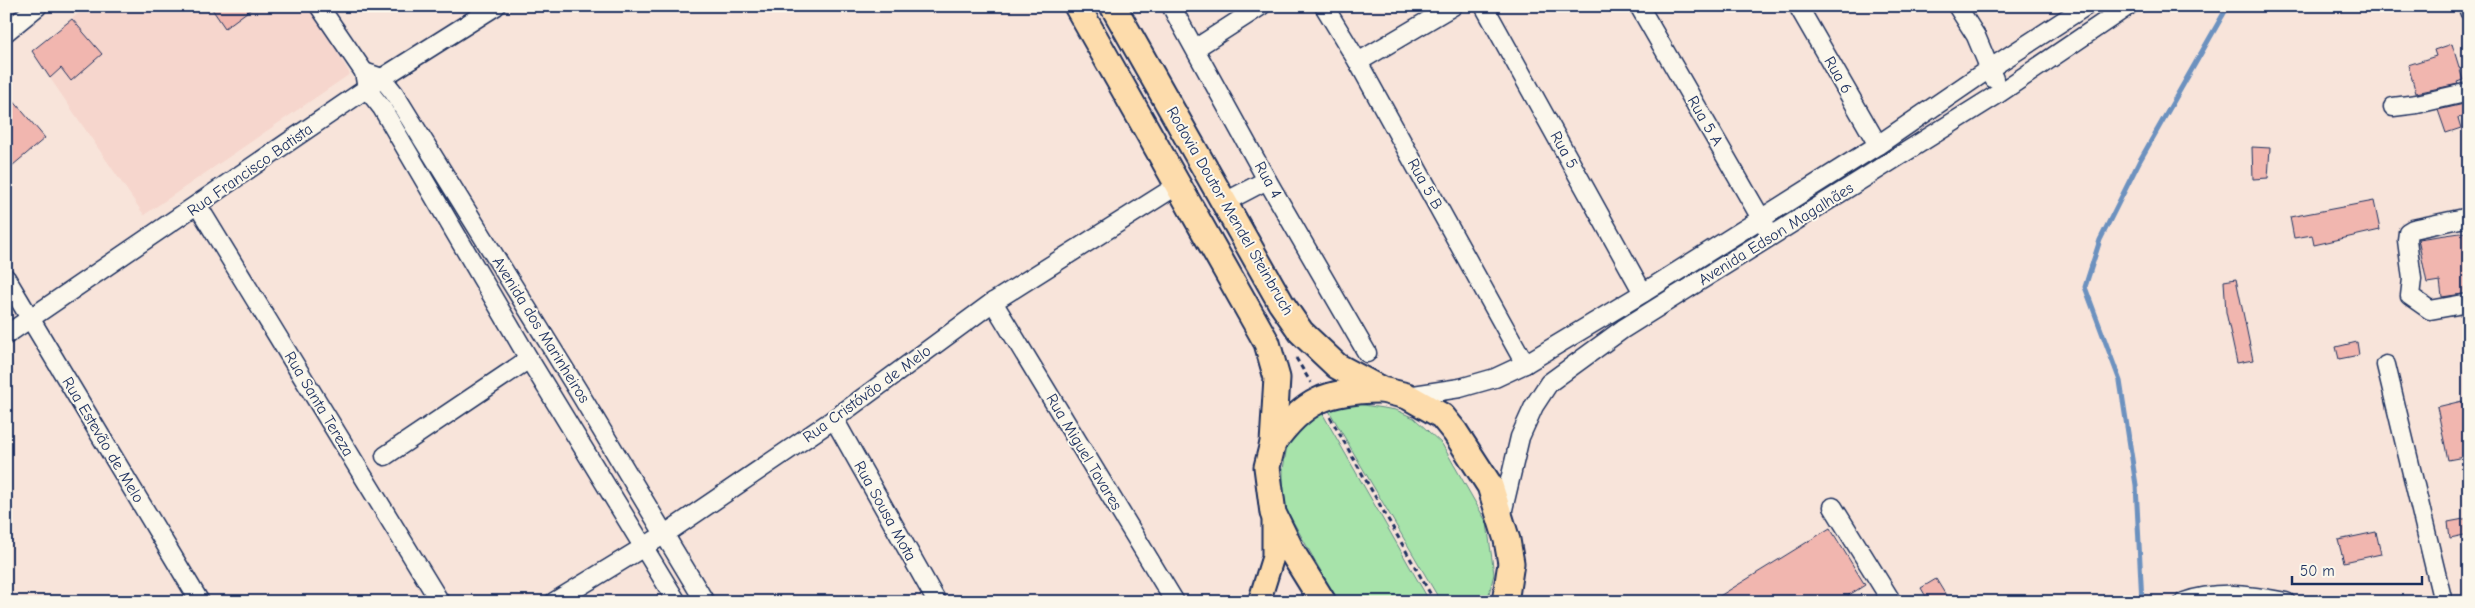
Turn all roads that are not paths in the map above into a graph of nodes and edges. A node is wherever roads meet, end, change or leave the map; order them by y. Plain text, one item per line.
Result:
1 (38, 6) edge
2 (319, 6) edge
3 (496, 6) edge
4 (1078, 6) edge
5 (1113, 6) edge
6 (1171, 6) edge
7 (1261, 6) edge
8 (1324, 6) edge
9 (1453, 6) edge
10 (1484, 6) edge
11 (1639, 6) edge
12 (1798, 6) edge
13 (1957, 6) edge
14 (2086, 6) edge
15 (2128, 6) edge
16 (2468, 6) edge
17 (2469, 10) edge
18 (6, 32) edge
19 (1196, 48) junction
20 (1358, 62) junction
21 (1991, 67) junction
22 (382, 78) junction
23 (366, 80) junction
24 (2469, 92) edge
25 (1998, 94) junction
26 (2393, 107) dead end
27 (1878, 145) junction
28 (1267, 180) junction
29 (1178, 185) junction
30 (1225, 202) junction
31 (198, 206) junction
32 (2469, 217) edge
33 (1760, 218) junction
34 (1771, 236) junction
35 (6, 278) edge
36 (1643, 293) junction
37 (993, 302) junction
38 (2469, 302) edge
39 (31, 320) junction
40 (6, 335) edge
41 (1368, 353) dead end
42 (529, 359) junction
43 (1525, 364) junction
44 (2386, 365) dead end
45 (577, 389) junction
46 (1382, 390) junction
47 (1407, 396) junction
48 (557, 402) junction
49 (834, 419) junction
50 (1273, 443) junction
51 (385, 456) dead end
52 (1833, 506) dead end
53 (1273, 513) junction
54 (1501, 521) junction
55 (665, 534) junction
56 (643, 547) junction
57 (1504, 600) edge
58 (200, 602) edge
59 (440, 602) edge
60 (554, 602) edge
61 (677, 602) edge
62 (705, 602) edge
63 (937, 602) edge
64 (1175, 602) edge
65 (1259, 602) edge
66 (1323, 602) edge
67 (1892, 602) edge
68 (2184, 602) edge
69 (2286, 602) edge
70 (2443, 602) edge

1 - 18 street
2 - 23 street, Avenida dos Marinheiros
3 - 22 street, Rua Francisco Batista
4 - 29 highway, Rodovia Doutor Mendel Steinbruch
5 - 30 highway, Rodovia Doutor Mendel Steinbruch
6 - 19 street, Rua 4
7 - 19 street
8 - 20 street, Rua 5 B
9 - 20 street
10 - 36 street, Rua 5
11 - 33 street, Rua 5 A
12 - 27 street, Rua 6
13 - 21 street
14 - 21 street, Avenida Edson Magalhães
15 - 25 street, Avenida Edson Magalhães
16 - 17 street
19 - 28 street, Rua 4
20 - 43 street, Rua 5 B
21 - 25 street
21 - 27 street, Avenida Edson Magalhães
22 - 23 street, Rua Francisco Batista
22 - 45 street, Avenida dos Marinheiros
23 - 31 street, Rua Francisco Batista
23 - 42 street, Avenida dos Marinheiros
24 - 26 street
25 - 34 street, Avenida Edson Magalhães
27 - 33 street, Avenida Edson Magalhães
28 - 30 street
28 - 41 street, Rua 4
29 - 37 street, Rua Cristóvão de Melo
29 - 50 highway, Rodovia Doutor Mendel Steinbruch
30 - 46 highway, Rodovia Doutor Mendel Steinbruch
31 - 39 street, Rua Francisco Batista
31 - 59 street, Rua Santa Tereza
32 - 38 street
33 - 34 street, Rua 5 A
33 - 36 street, Avenida Edson Magalhães
34 - 54 street, Avenida Edson Magalhães
35 - 39 street, Rua Estevão de Melo
36 - 43 street, Avenida Edson Magalhães
37 - 49 street, Rua Cristóvão de Melo
37 - 64 street, Rua Miguel Tavares
39 - 40 street, Rua Francisco Batista
39 - 58 street, Rua Estevão de Melo
42 - 48 street, Avenida dos Marinheiros
42 - 51 street
43 - 47 street, Avenida Edson Magalhães
44 - 70 street
45 - 48 street
45 - 55 street, Avenida dos Marinheiros
46 - 47 highway, Rodovia Doutor Mendel Steinbruch
46 - 50 highway
47 - 54 highway, Rodovia Doutor Mendel Steinbruch
48 - 56 street, Avenida dos Marinheiros
49 - 55 street, Rua Cristóvão de Melo
49 - 63 street, Rua Sousa Mota
50 - 53 highway, Rodovia Doutor Mendel Steinbruch
52 - 67 street
53 - 65 main road
53 - 66 highway, Rodovia Doutor Mendel Steinbruch
54 - 57 highway, Rodovia Doutor Mendel Steinbruch
55 - 56 street, Rua Cristóvão de Melo
55 - 62 street, Avenida dos Marinheiros
56 - 60 street, Rua Cristóvão de Melo
56 - 61 street, Avenida dos Marinheiros
68 - 69 street

